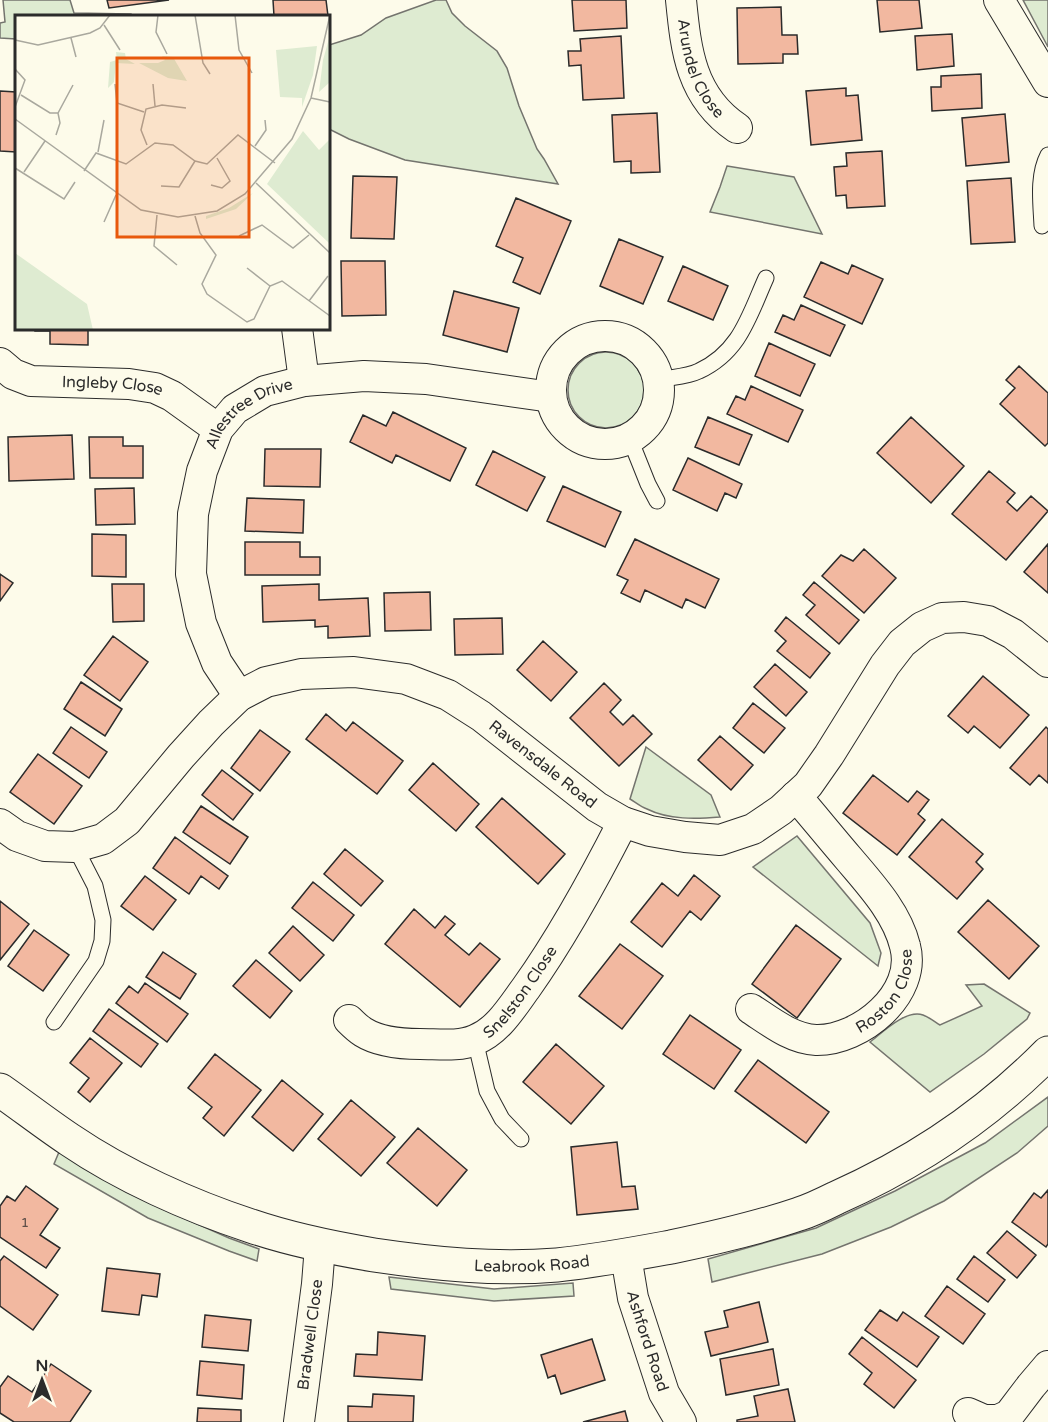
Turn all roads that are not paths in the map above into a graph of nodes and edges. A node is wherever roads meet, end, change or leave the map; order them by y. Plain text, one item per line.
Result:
1 (681, 0) edge
2 (999, 0) edge
3 (1048, 82) edge
4 (737, 128) dead end
5 (1048, 155) edge
6 (1042, 226) dead end
7 (766, 278) dead end
8 (297, 330) edge
9 (0, 363) edge
10 (658, 380) junction
11 (304, 381) junction
12 (551, 398) junction
13 (218, 429) junction
14 (630, 439) junction
15 (657, 501) dead end
16 (1048, 662) edge
17 (239, 696) junction
18 (796, 796) junction
19 (623, 822) junction
20 (0, 824) edge
21 (75, 848) junction
22 (751, 1009) dead end
23 (349, 1020) dead end
24 (54, 1022) dead end
25 (475, 1040) junction
26 (1048, 1053) edge
27 (0, 1090) edge
28 (521, 1139) dead end
29 (320, 1246) junction
30 (626, 1256) junction
31 (1048, 1366) edge
32 (968, 1413) dead end
33 (299, 1422) edge
34 (681, 1422) edge

1 - 4 street, Arundel Close
2 - 3 street
5 - 6 lane
7 - 10 lane
8 - 11 street
9 - 13 street, Ingleby Close
10 - 12 street
10 - 14 street
11 - 12 street, Allestree Drive
11 - 13 street, Allestree Drive
12 - 14 street
13 - 17 street, Allestree Drive
14 - 15 lane
16 - 18 street, Ravensdale Road
17 - 19 street, Ravensdale Road
17 - 21 street, Ravensdale Road
18 - 19 street, Ravensdale Road
18 - 22 street, Roston Close
19 - 25 street, Snelston Close
20 - 21 street, Ravensdale Road
21 - 24 lane
23 - 25 street, Snelston Close
25 - 28 lane
26 - 30 street, Leabrook Road
27 - 29 street, Leabrook Road
29 - 30 street, Leabrook Road
29 - 33 street, Bradwell Close
30 - 34 street, Ashford Road
31 - 32 street

